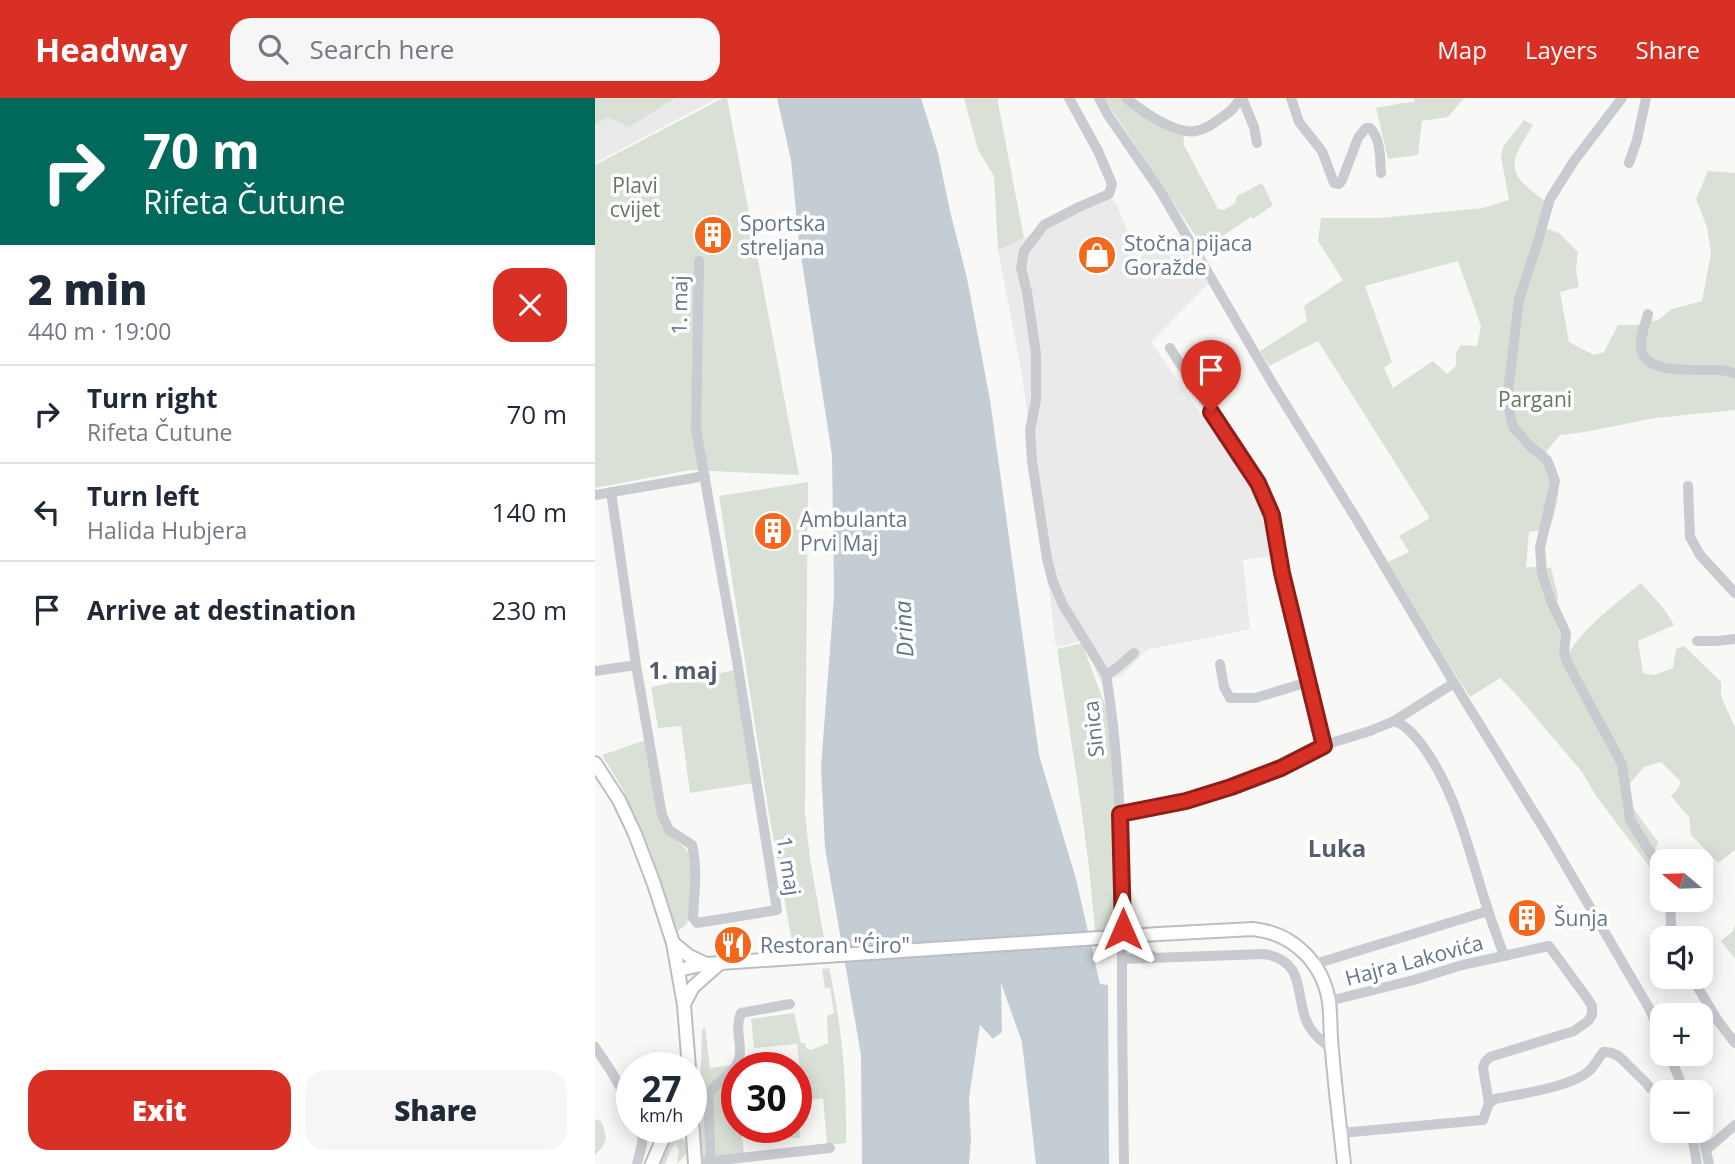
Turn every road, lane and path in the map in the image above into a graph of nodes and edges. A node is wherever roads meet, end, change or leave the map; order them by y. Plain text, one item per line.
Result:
1 (1069, 98) edge
2 (1099, 98) edge
3 (1126, 98) edge
4 (1241, 98) edge
5 (1291, 98) edge
6 (1622, 98) edge
7 (1646, 98) edge
8 (1257, 143) dead end
9 (1629, 163) dead end
10 (1381, 173) dead end
11 (699, 261) dead end
12 (1648, 314) dead end
13 (1170, 348) dead end
14 (1735, 373) edge
15 (705, 476) junction
16 (1688, 486) dead end
17 (611, 492) junction
18 (595, 495) edge
19 (1735, 593) edge
20 (1735, 639) edge
21 (1697, 640) dead end
22 (1134, 653) dead end
23 (1220, 664) dead end
24 (636, 665) junction
25 (595, 671) edge
26 (1106, 675) junction
27 (1308, 682) junction
28 (1454, 683) junction
29 (1394, 721) junction
30 (1324, 746) junction
31 (595, 763) edge
32 (1120, 814) junction
33 (1650, 852) edge
34 (1488, 911) junction
35 (1123, 929) junction
36 (673, 943) junction
37 (1504, 956) junction
38 (1153, 957) junction
39 (1122, 959) junction
40 (712, 964) junction
41 (1315, 964) junction
42 (678, 970) junction
43 (1699, 989) edge
44 (1329, 1001) junction
45 (790, 1004) dead end
46 (684, 1005) junction
47 (1650, 1010) edge
48 (1735, 1043) edge
49 (595, 1047) edge
50 (1332, 1050) junction
51 (686, 1052) edge
52 (616, 1080) edge
53 (1650, 1088) dead end
54 (1489, 1103) junction
55 (1735, 1125) edge
56 (1341, 1133) junction
57 (642, 1143) edge
58 (662, 1143) edge
59 (692, 1143) edge
60 (1693, 1143) edge
61 (1704, 1143) edge
62 (830, 1148) dead end
63 (1706, 1150) junction
64 (711, 1161) junction
65 (695, 1163) edge
66 (637, 1164) edge
67 (652, 1164) edge
68 (1124, 1164) edge
69 (1344, 1164) edge
70 (1697, 1164) edge
71 (1709, 1164) edge

1 - 26 street
2 - 28 street
3 - 4 street
4 - 8 street
5 - 10 street
6 - 33 street
7 - 9 street
11 - 15 street, 1. maj
12 - 14 street
13 - 27 street
15 - 17 street
15 - 24 street, 1. maj
16 - 19 street
17 - 18 street
17 - 24 street, 1. maj
20 - 21 street
22 - 26 street, Sinica
23 - 27 street
24 - 25 street
26 - 32 street, Sinica
27 - 30 street
28 - 29 street
28 - 47 street
29 - 30 street
29 - 34 street
30 - 32 street
31 - 36 main road
32 - 35 street, Sinica
34 - 37 street
34 - 41 street
35 - 38 street
35 - 39 street, Sinica
36 - 40 main road
36 - 42 main road
37 - 44 street, Hajra Lakovića
37 - 54 street, Hajra Lakovića
38 - 39 street
38 - 50 street
39 - 68 street, Sinica
40 - 41 main road, bridge
40 - 42 main road
40 - 46 main road
41 - 44 main road
42 - 46 main road
43 - 48 street
44 - 50 main road
45 - 64 street
46 - 51 main road
49 - 52 street
50 - 56 main road
53 - 54 street
54 - 56 street
55 - 63 street
56 - 69 main road
57 - 66 street
58 - 67 main road
59 - 65 main road
60 - 70 street
61 - 63 street
62 - 64 street
63 - 71 street
64 - 65 street

